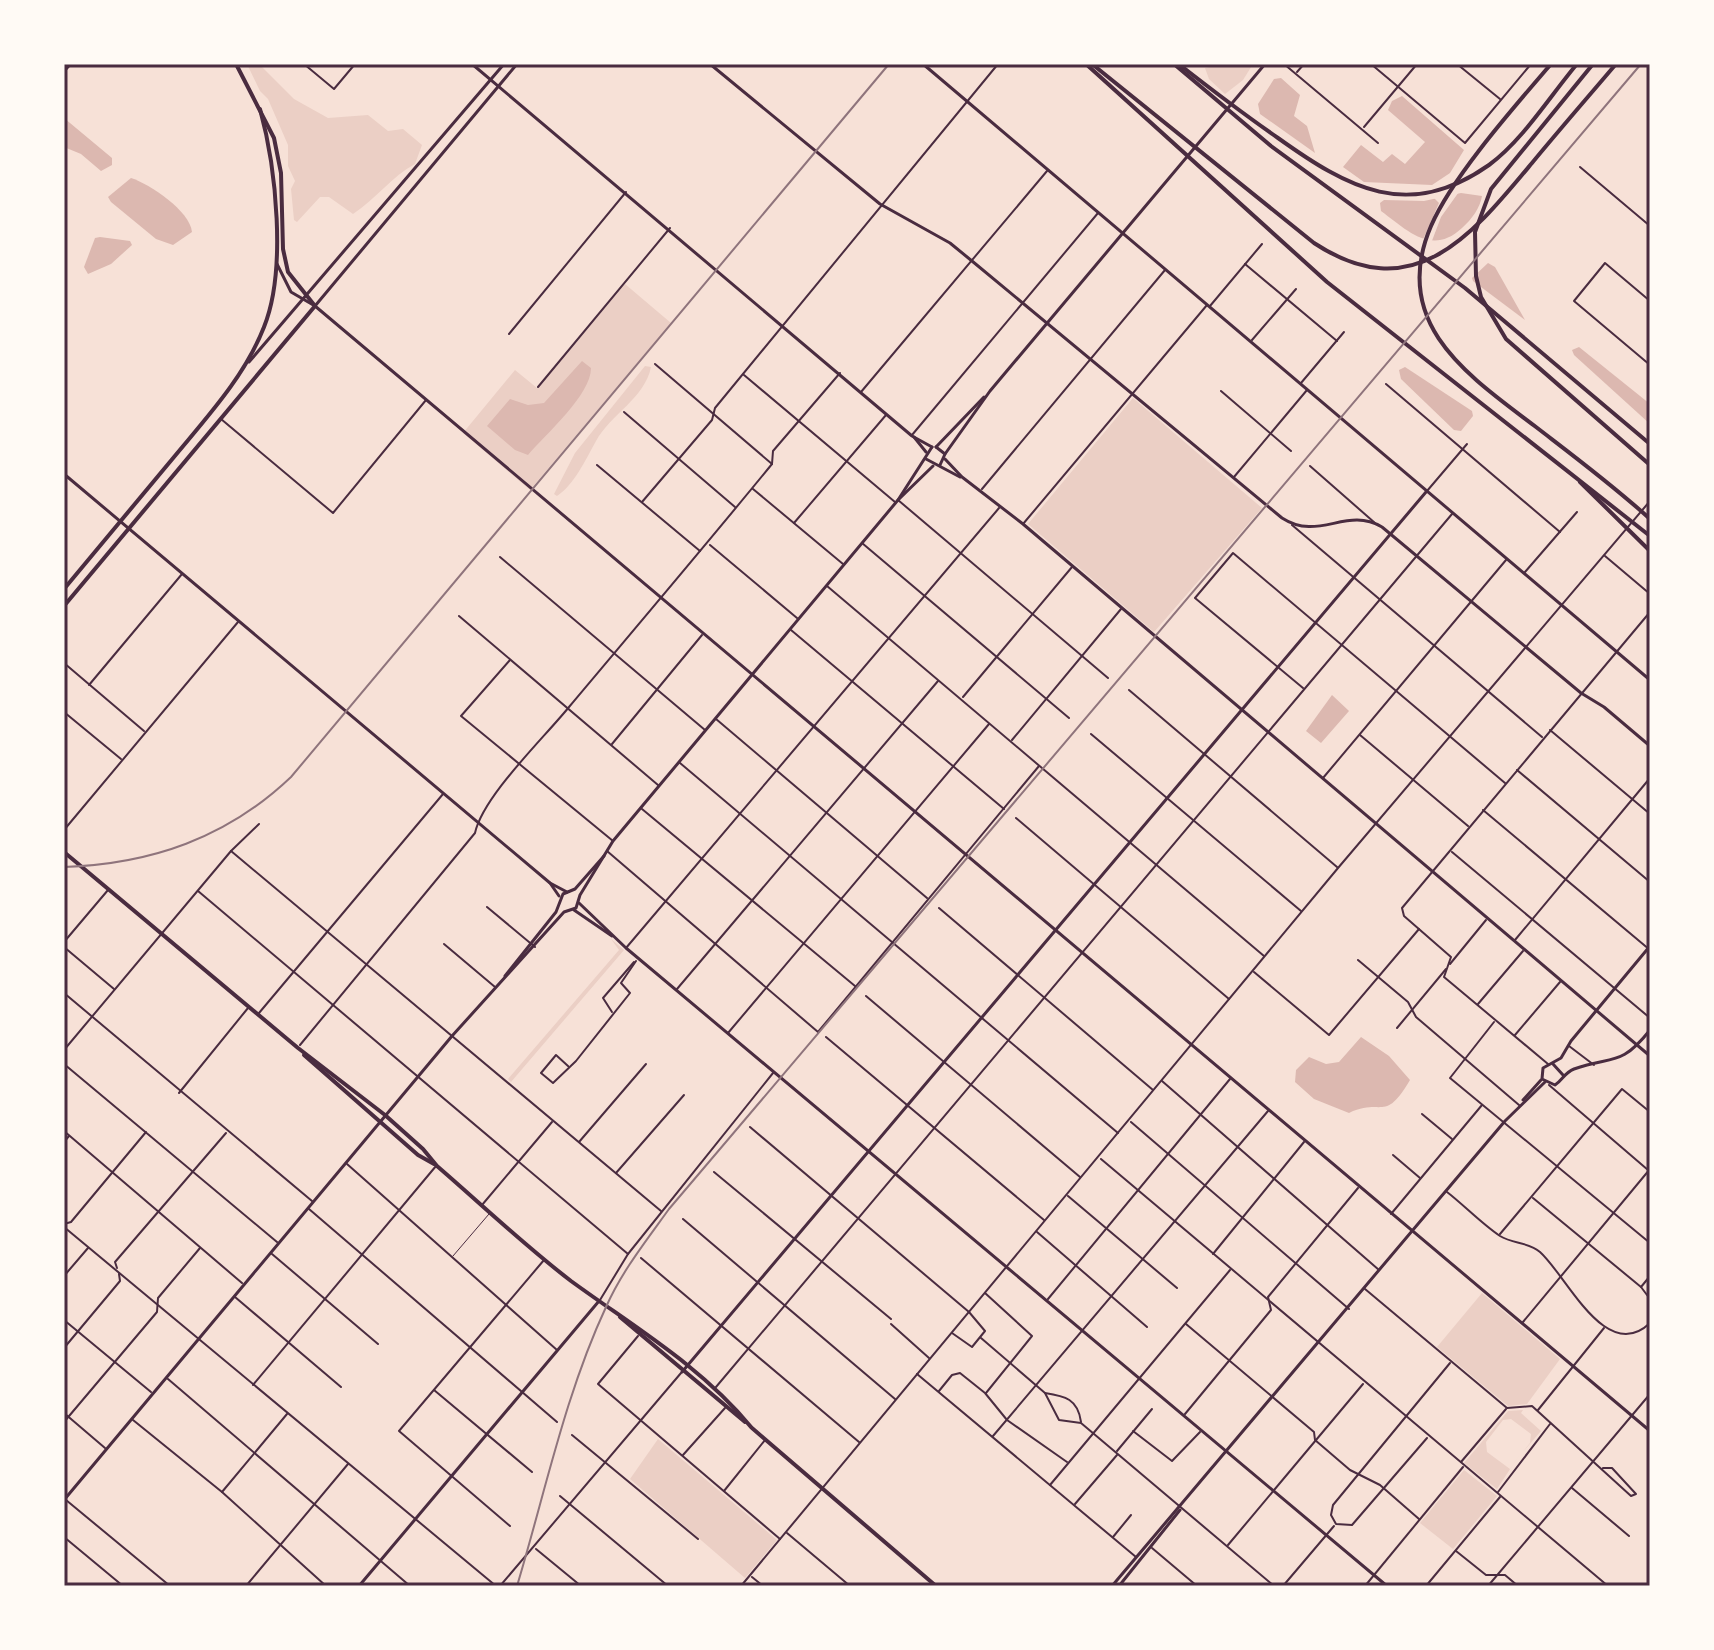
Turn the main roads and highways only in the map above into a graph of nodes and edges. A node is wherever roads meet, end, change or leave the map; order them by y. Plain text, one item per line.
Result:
1 (236, 64) edge
2 (1089, 64) edge
3 (1176, 64) edge
4 (1551, 64) edge
5 (1577, 64) edge
6 (1593, 64) edge
7 (1616, 64) edge
8 (1220, 100) junction
9 (258, 103) junction
10 (1648, 443) edge
11 (1650, 465) edge
12 (1571, 472) junction
13 (1650, 519) edge
14 (1650, 536) edge
15 (1650, 551) edge
16 (64, 589) edge
17 (64, 606) edge
18 (64, 852) edge
19 (298, 1048) junction
20 (437, 1166) junction
21 (615, 1313) junction
22 (751, 1427) junction
23 (934, 1585) edge

1 - 9 main road
2 - 7 main road
2 - 12 main road
3 - 8 main road
4 - 13 main road
5 - 8 main road
6 - 11 main road
8 - 10 main road
9 - 16 main road
9 - 17 main road
12 - 14 main road
12 - 15 main road
18 - 19 main road
19 - 20 main road
19 - 20 main road
20 - 21 main road
21 - 22 main road
21 - 22 main road
22 - 23 main road

